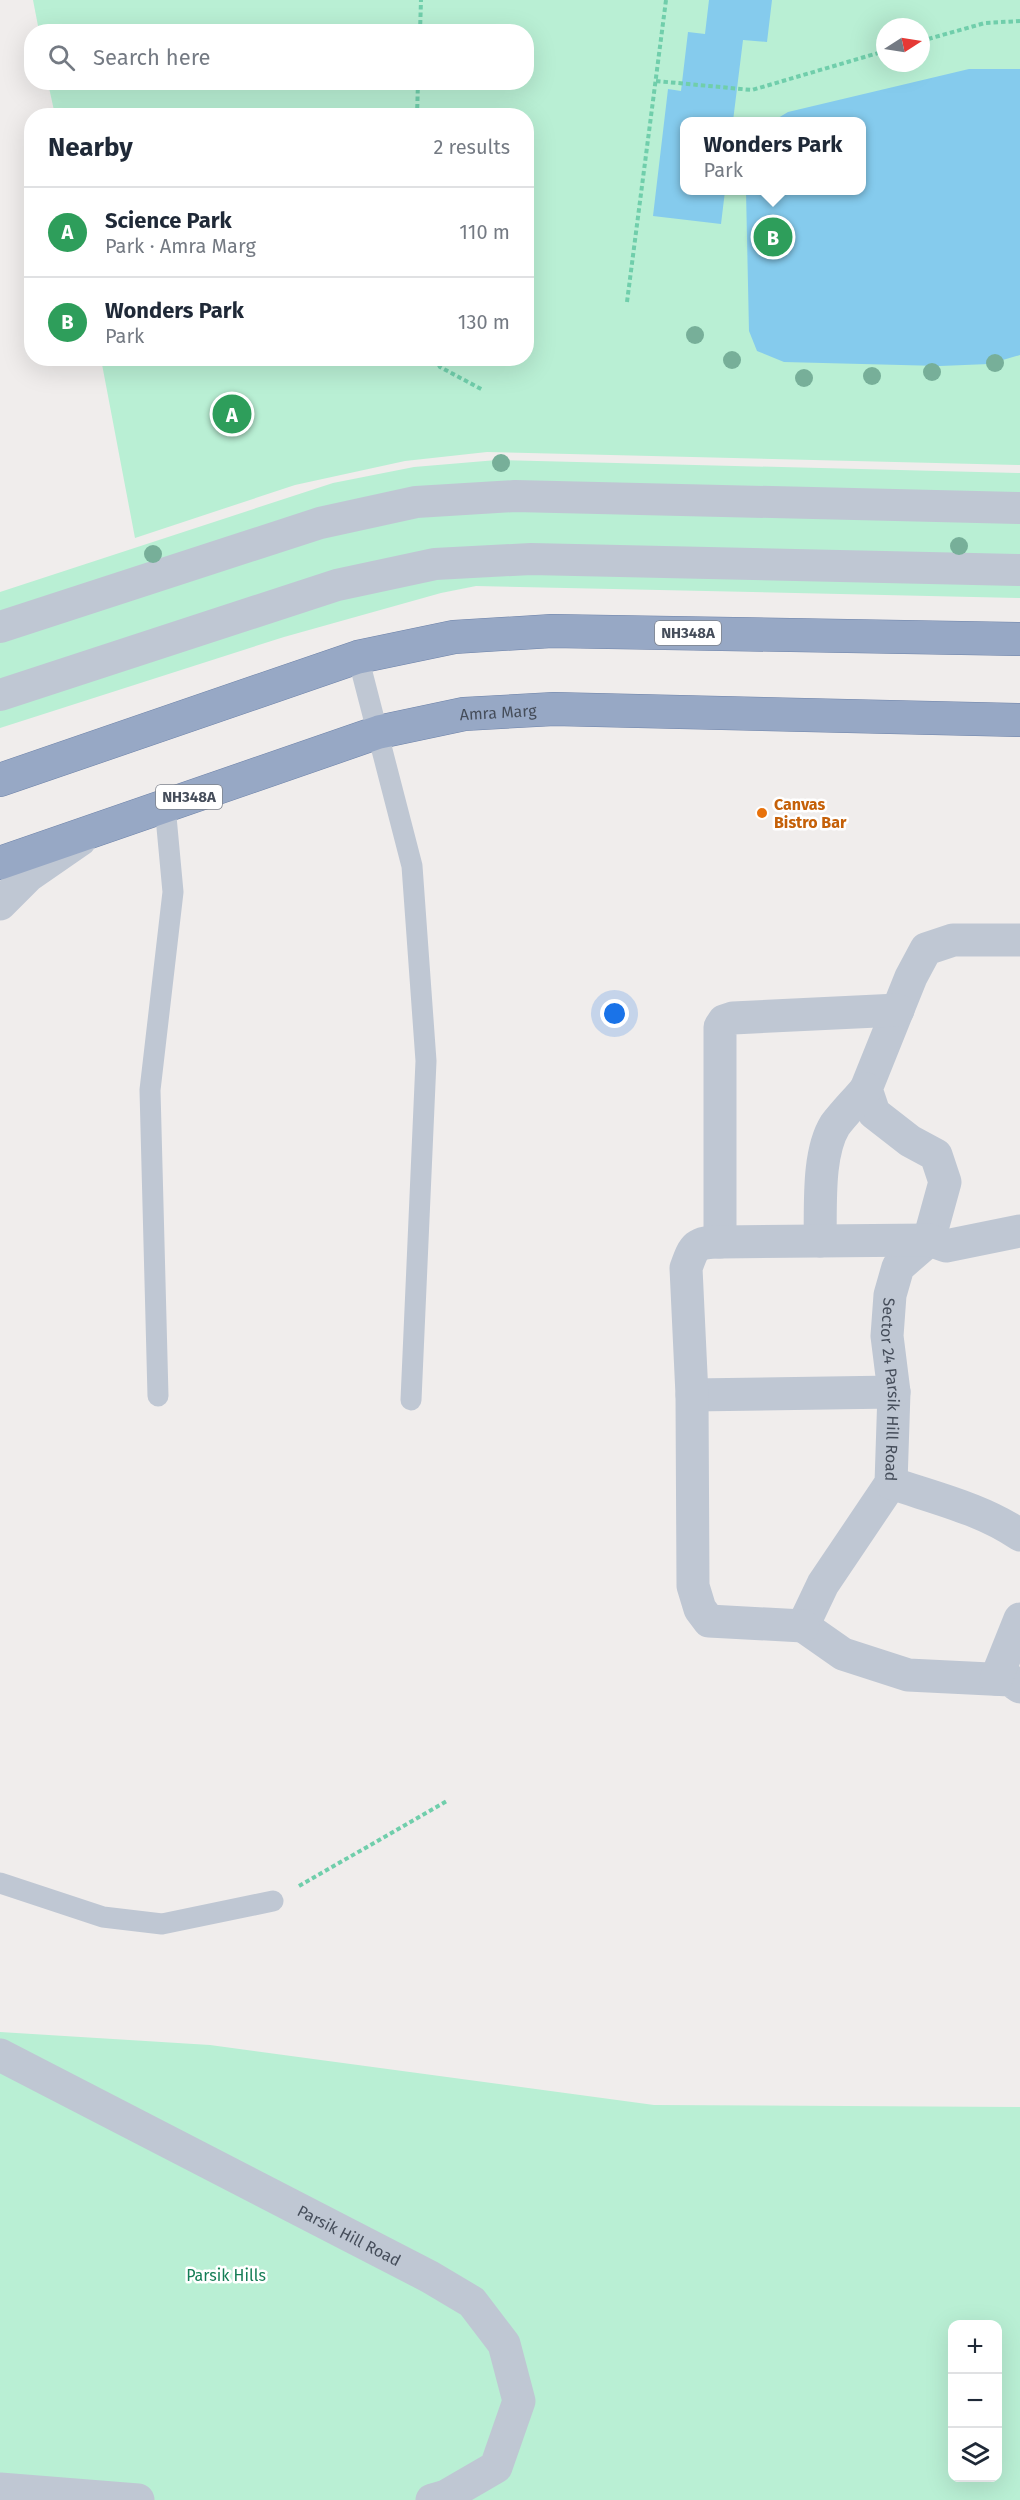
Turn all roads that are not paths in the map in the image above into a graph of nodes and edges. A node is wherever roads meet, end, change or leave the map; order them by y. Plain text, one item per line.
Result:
1 (1020, 508) edge
2 (1020, 570) edge
3 (0, 627) edge
4 (1020, 639) edge
5 (358, 657) junction
6 (0, 695) edge
7 (1020, 720) edge
8 (379, 732) junction
9 (0, 780) edge
10 (165, 806) junction
11 (96, 829) junction
12 (0, 863) edge
13 (0, 904) edge
14 (1020, 940) edge
15 (898, 1010) junction
16 (866, 1089) junction
17 (1020, 1231) edge
18 (928, 1239) junction
19 (820, 1241) junction
20 (720, 1242) junction
21 (894, 1392) junction
22 (692, 1395) junction
23 (158, 1396) dead end
24 (411, 1400) dead end
25 (891, 1483) junction
26 (1020, 1535) edge
27 (1020, 1619) edge
28 (803, 1626) junction
29 (1008, 1683) edge
30 (0, 1883) edge
31 (273, 1901) road end
32 (0, 2055) edge
33 (0, 2489) edge
34 (138, 2500) edge
35 (432, 2500) edge

1 - 3 street
2 - 6 street
4 - 5 highway, NH348A
5 - 8 lane
5 - 9 highway, NH348A
7 - 8 highway, Amra Marg / NH348A
8 - 10 highway, Amra Marg / NH348A
8 - 24 lane
10 - 11 highway, Amra Marg / NH348A
10 - 23 lane
11 - 12 highway, Amra Marg / NH348A
11 - 13 street
14 - 15 street
15 - 16 street
15 - 20 street
16 - 18 street
16 - 19 street
17 - 18 street
18 - 19 street
18 - 21 street, Sector 24 Parsik Hill Road
19 - 20 street
20 - 22 street
21 - 22 street
21 - 25 street, Sector 24 Parsik Hill Road
22 - 28 street
25 - 26 street
25 - 28 street, Sector 24 Parsik Hill Road
27 - 29 street
28 - 29 street
30 - 31 lane
32 - 35 street, Parsik Hill Road
33 - 34 street

